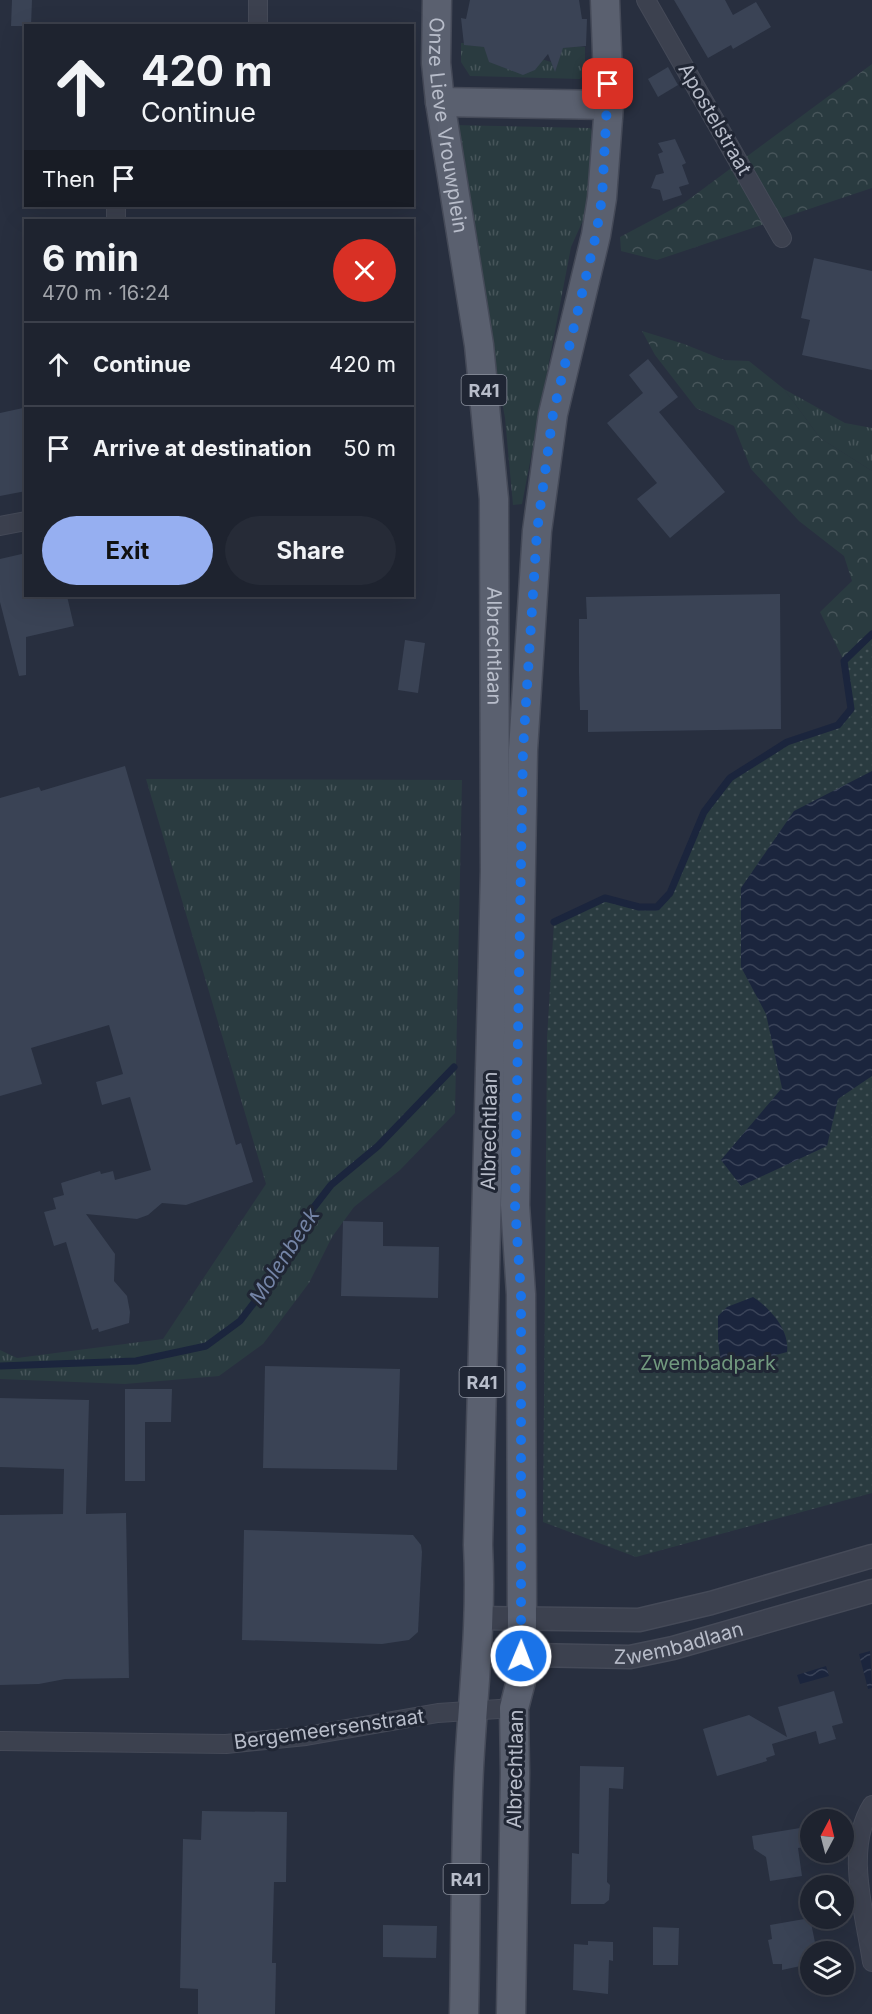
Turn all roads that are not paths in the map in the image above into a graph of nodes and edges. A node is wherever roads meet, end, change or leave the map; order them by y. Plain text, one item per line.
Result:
1 (258, 0) edge
2 (436, 0) edge
3 (605, 0) edge
4 (646, 0) edge
5 (258, 24) edge
6 (440, 102) junction
7 (609, 105) junction
8 (782, 238) dead end
9 (464, 249) joint
10 (24, 521) edge
11 (0, 526) edge
12 (872, 1556) edge
13 (872, 1591) edge
14 (711, 1603) junction
15 (480, 1618) junction
16 (522, 1620) junction
17 (721, 1634) junction
18 (479, 1654) junction
19 (521, 1656) junction
20 (514, 1708) junction
21 (472, 1710) junction
22 (0, 1741) edge
23 (872, 1805) edge
24 (872, 1962) edge
25 (464, 2014) edge
26 (511, 2014) edge

1 - 5 street
2 - 6 main road, Onze Lieve Vrouwplein / R41
3 - 7 main road, R41
4 - 8 street, Apostelstraat
6 - 7 main road
6 - 9 main road, Onze Lieve Vrouwplein / R41
7 - 16 main road, Albrechtlaan / R41
9 - 15 main road, Albrechtlaan / R41
10 - 11 street
12 - 14 street, Zwembadlaan
13 - 17 street, Zwembadlaan
14 - 16 street, Zwembadlaan
14 - 17 street
15 - 16 street, Zwembadlaan
15 - 18 main road, Albrechtlaan / R41
16 - 19 main road, Albrechtlaan / R41
17 - 19 street, Zwembadlaan
18 - 19 street, Zwembadlaan
18 - 21 main road, Albrechtlaan / R41
19 - 20 main road, Albrechtlaan / R41
20 - 21 street, Bergemeersenstraat
20 - 26 main road, Albrechtlaan / R41
21 - 22 street, Bergemeersenstraat
21 - 25 main road, Albrechtlaan / R41
23 - 24 street

